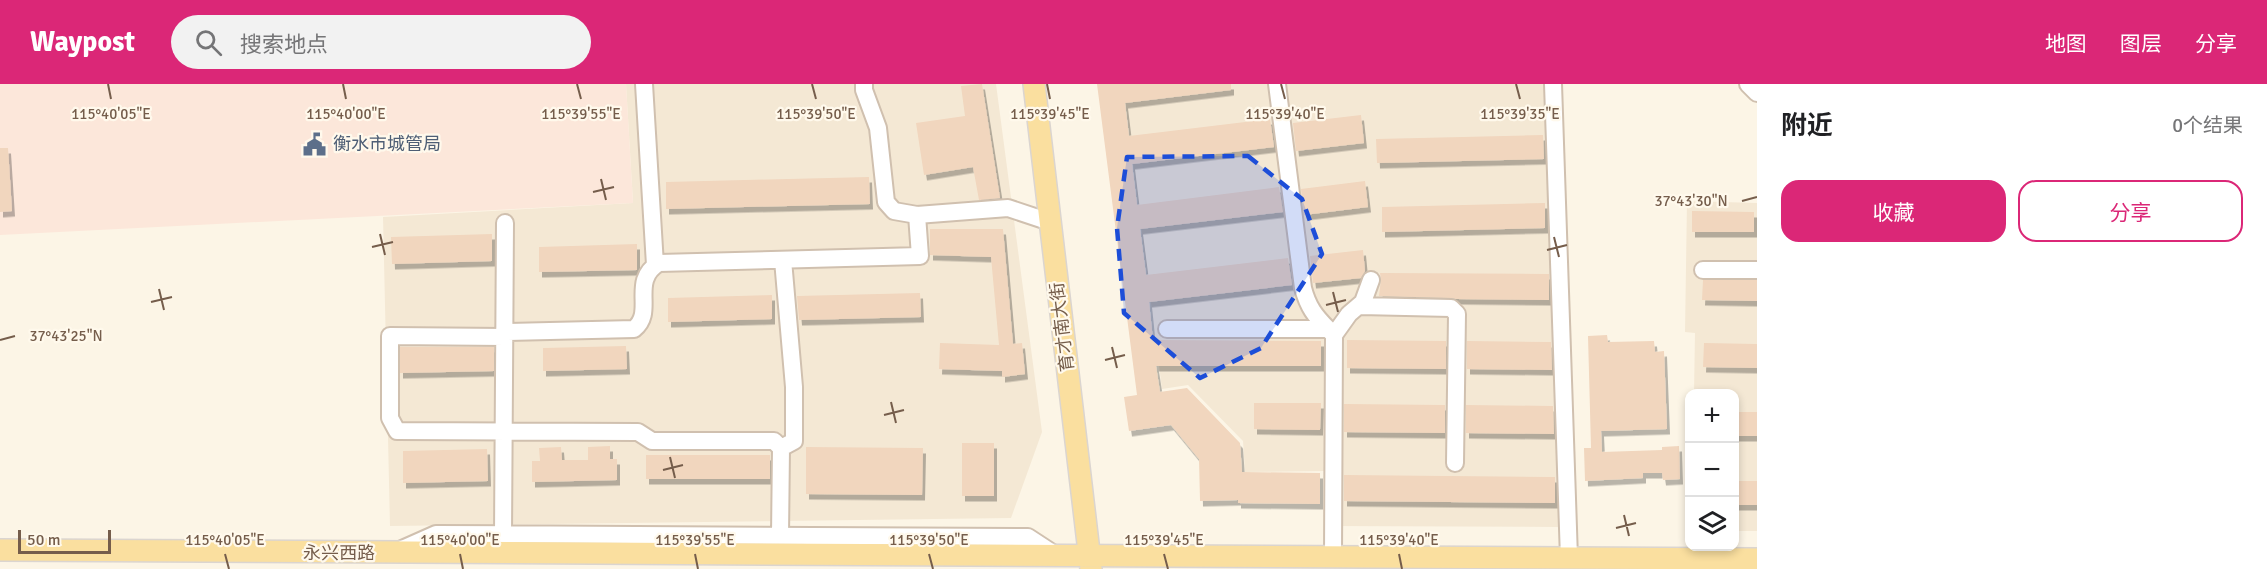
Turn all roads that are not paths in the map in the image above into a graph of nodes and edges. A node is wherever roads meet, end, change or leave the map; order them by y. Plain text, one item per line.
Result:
1 (644, 84) edge
2 (864, 84) edge
3 (1034, 84) edge
4 (1047, 84) edge
5 (1277, 84) edge
6 (1552, 84) edge
7 (1748, 84) edge
8 (1757, 93) edge
9 (917, 215) junction
10 (1050, 222) junction
11 (506, 223) dead end
12 (783, 260) junction
13 (655, 265) junction
14 (1703, 270) dead end
15 (1757, 270) edge
16 (1371, 280) dead end
17 (1360, 306) junction
18 (1167, 329) dead end
19 (1331, 332) junction
20 (505, 334) junction
21 (504, 431) junction
22 (781, 448) junction
23 (1455, 463) dead end
24 (503, 535) junction
25 (780, 536) junction
26 (0, 550) edge
27 (394, 553) junction
28 (1056, 556) junction
29 (1333, 557) junction
30 (1569, 558) junction
31 (1757, 559) edge
32 (1097, 562) edge

1 - 13 street
2 - 9 street
3 - 10 main road, 育才南大街
4 - 32 main road, 育才南大街
5 - 19 street
6 - 30 street
7 - 8 street
9 - 10 street
9 - 12 street
10 - 32 main road, 育才南大街
11 - 20 street
12 - 13 street
12 - 22 street
13 - 20 street
14 - 15 street
16 - 17 street
17 - 19 street
17 - 23 street
18 - 19 street
19 - 29 street
20 - 21 street
20 - 21 street
21 - 22 street
21 - 24 street
22 - 25 street
24 - 25 street
24 - 27 street
25 - 28 street
26 - 27 main road, 永兴西路
27 - 28 main road, 永兴西路
28 - 32 main road, 永兴西路
29 - 30 main road, 永兴西路
29 - 32 main road, 永兴西路
30 - 31 main road, 永兴西路

